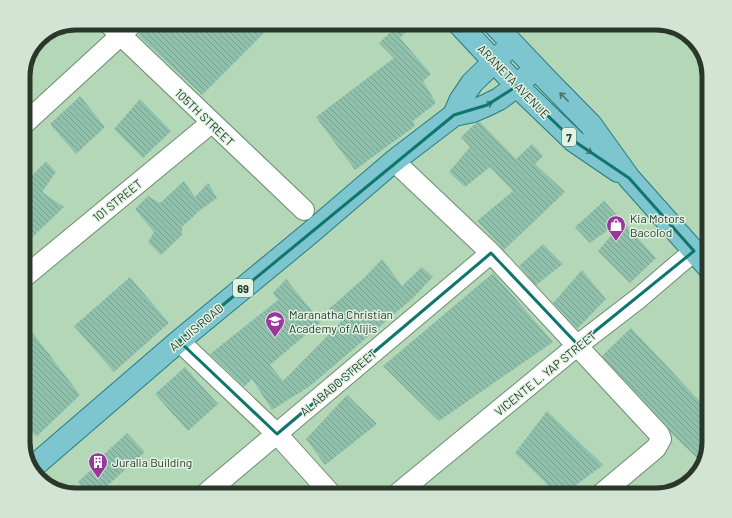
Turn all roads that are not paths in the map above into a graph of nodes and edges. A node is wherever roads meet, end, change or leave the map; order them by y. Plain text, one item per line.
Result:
1 (118, 30) edge
2 (124, 30) edge
3 (464, 30) edge
4 (500, 30) edge
5 (514, 43) junction
6 (494, 62) junction
7 (535, 68) junction
8 (517, 86) junction
9 (454, 114) junction
10 (30, 118) edge
11 (211, 123) junction
12 (394, 161) junction
13 (629, 178) junction
14 (304, 210) dead end
15 (694, 251) junction
16 (491, 253) junction
17 (702, 260) edge
18 (30, 272) edge
19 (178, 341) junction
20 (578, 345) junction
21 (276, 434) junction
22 (36, 464) edge
23 (212, 488) edge
24 (326, 488) edge
25 (404, 488) edge
26 (608, 488) edge

1 - 10 street
2 - 11 street, 105TH STREET
3 - 6 main road, ARANETA AVENUE / 7
4 - 5 main road, ARANETA AVENUE / 7
5 - 6 main road, ALIJIS ROAD / 69
5 - 7 main road, ARANETA AVENUE / 7
6 - 8 main road, ARANETA AVENUE / 7
6 - 9 main road, ALIJIS ROAD / 69
7 - 8 main road, ALIJIS ROAD / 69
13 -> 7 main road, ARANETA AVENUE / 7
9 -> 8 main road, ALIJIS ROAD / 69
8 -> 13 main road, ARANETA AVENUE / 7
9 - 12 main road, ALIJIS ROAD / 69
11 - 14 street, 105TH STREET
11 - 18 street, 101 STREET
12 - 16 street
12 - 19 main road, ALIJIS ROAD / 69
13 - 15 main road, ARANETA AVENUE / 7
15 - 17 main road, ARANETA AVENUE / 7
15 - 20 street, VICENTE L. YAP STREET
16 - 20 street
16 - 21 street, ALABADO STREET
19 - 21 street
19 - 22 main road, ALIJIS ROAD / 69
20 - 25 street, VICENTE L. YAP STREET
20 - 26 street
21 - 23 street, ALABADO STREET
21 - 24 street

